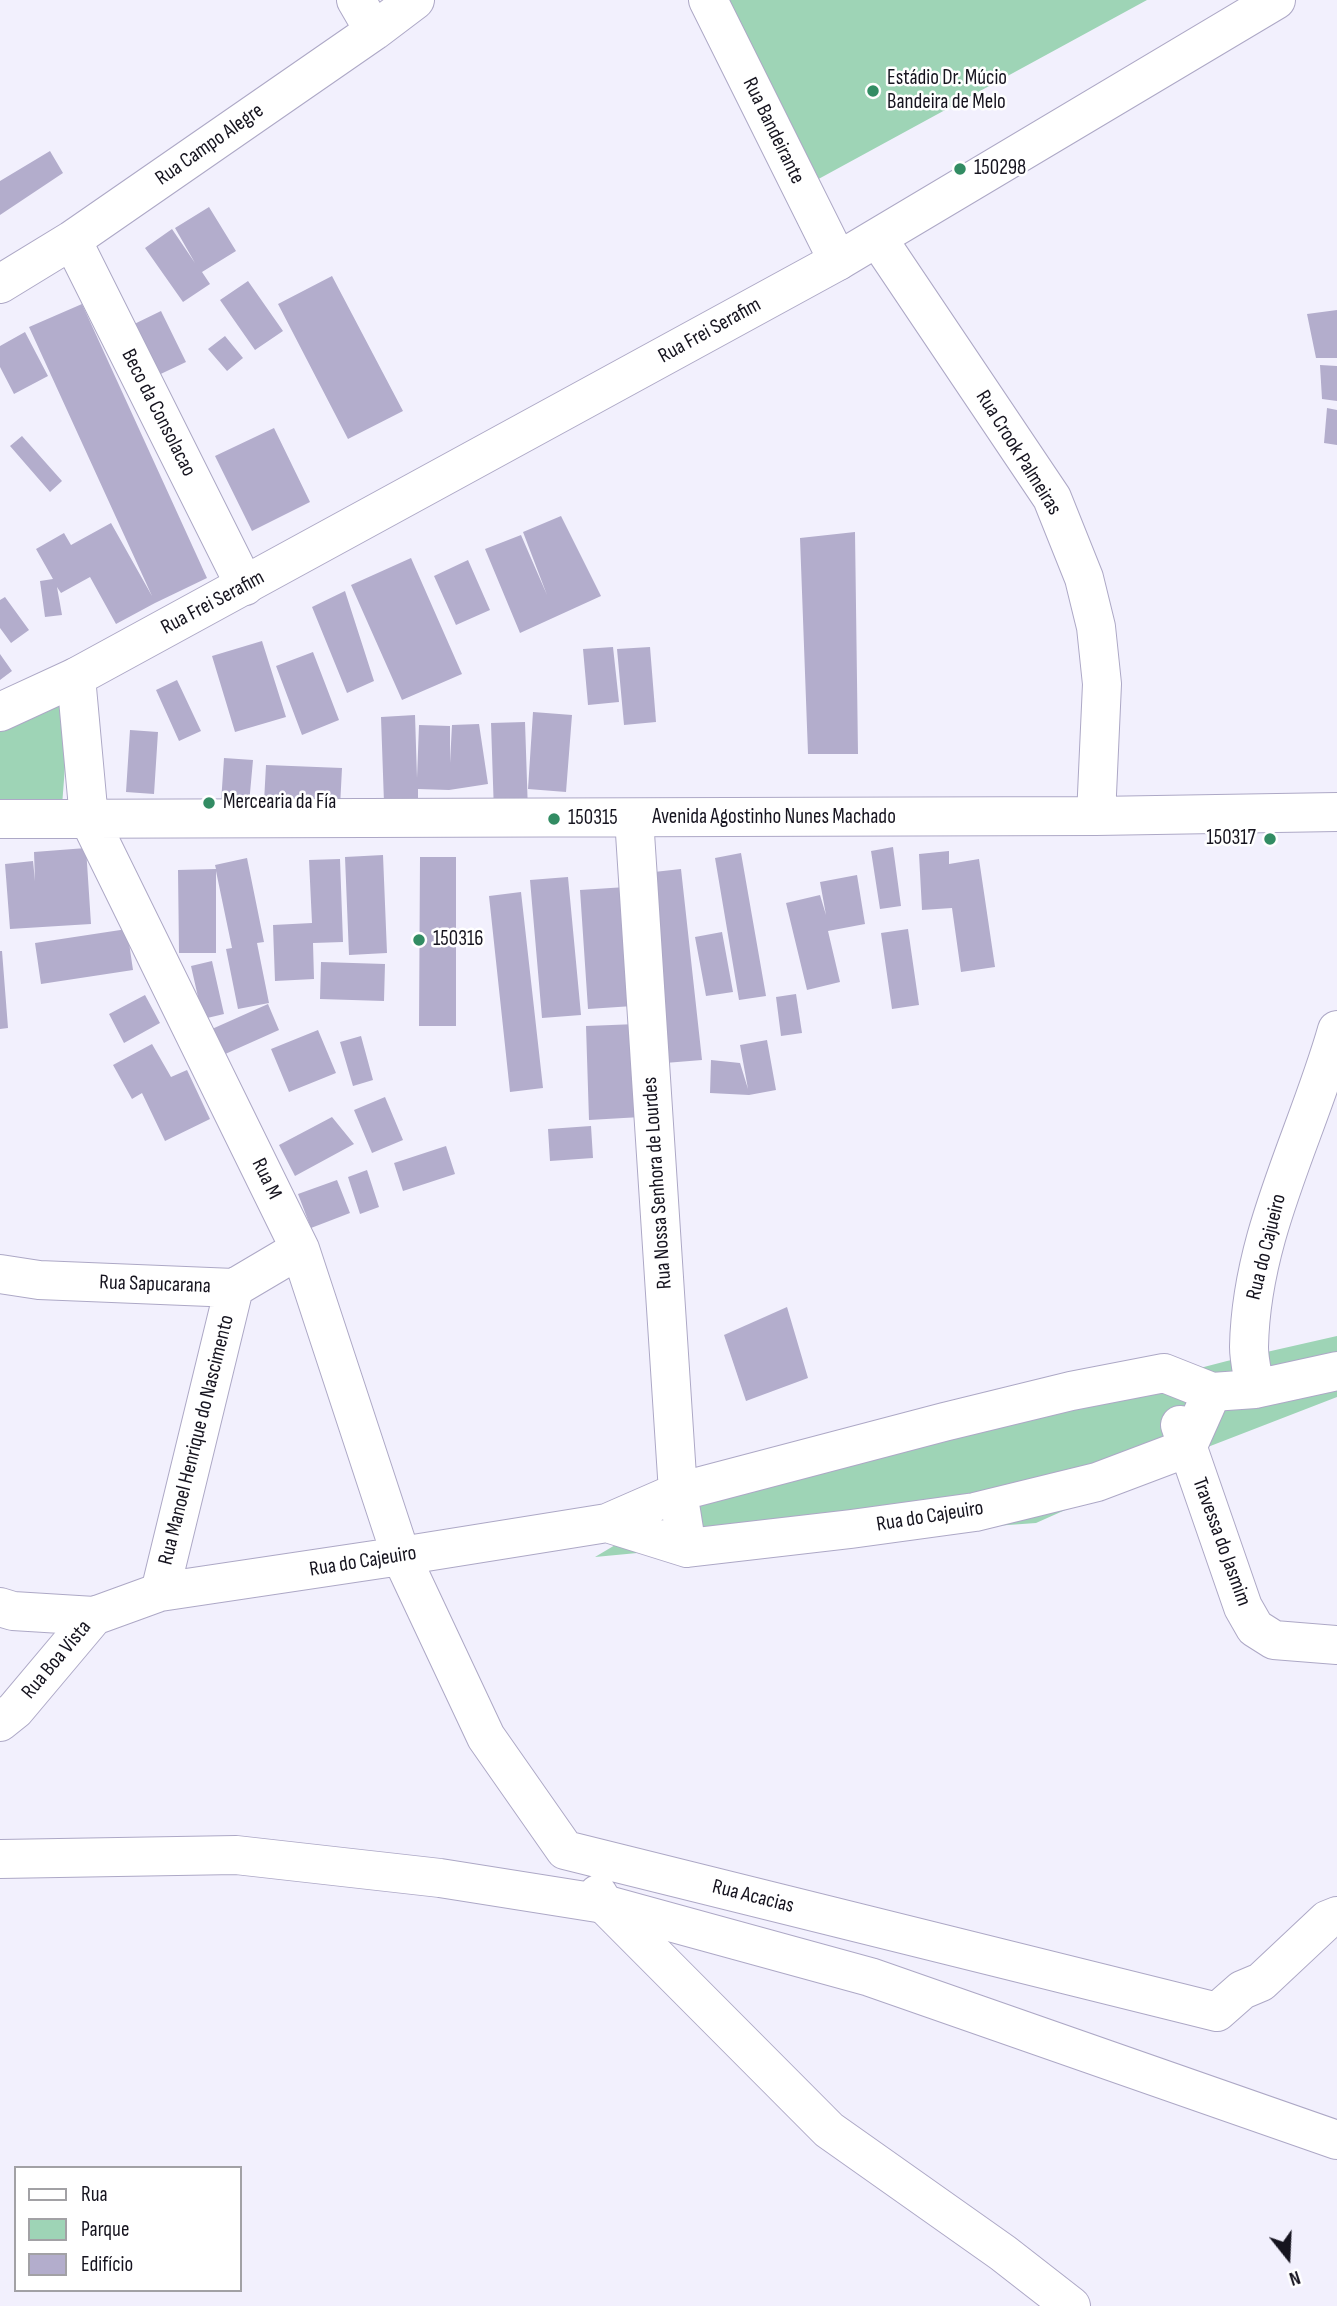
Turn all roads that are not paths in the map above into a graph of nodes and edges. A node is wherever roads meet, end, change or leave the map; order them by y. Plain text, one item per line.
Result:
1 (415, 0) edge
2 (708, 0) edge
3 (1276, 0) edge
4 (365, 16) edge
5 (878, 239) junction
6 (72, 240) junction
7 (838, 261) junction
8 (0, 284) edge
9 (245, 586) junction
10 (76, 677) junction
11 (0, 712) edge
12 (1337, 812) edge
13 (1096, 816) junction
14 (634, 818) junction
15 (0, 819) edge
16 (89, 819) junction
17 (1337, 1030) edge
18 (300, 1249) junction
19 (0, 1274) edge
20 (234, 1288) junction
21 (1337, 1371) edge
22 (1164, 1373) junction
23 (1255, 1389) junction
24 (1212, 1392) junction
25 (1187, 1448) junction
26 (678, 1492) junction
27 (607, 1523) junction
28 (687, 1548) junction
29 (401, 1556) junction
30 (160, 1592) junction
31 (0, 1607) edge
32 (94, 1616) junction
33 (1337, 1645) edge
34 (0, 1722) edge
35 (565, 1850) junction
36 (0, 1859) edge
37 (604, 1904) junction
38 (1334, 1913) edge
39 (1337, 2140) edge
40 (1072, 2306) edge

1 - 4 street, Rua Campo Alegre
2 - 7 street, Rua Bandeirante
3 - 5 street, Rua Frei Serafim
4 - 6 street, Rua Campo Alegre
5 - 7 street, Rua Frei Serafim
5 - 13 street, Rua Crook Palmeiras
6 - 8 street, Rua Campo Alegre
6 - 9 street, Beco da Consolacao
7 - 9 street, Rua Frei Serafim
9 - 10 street, Rua Frei Serafim
10 - 11 street, Rua Frei Serafim
10 - 16 street
12 - 13 street, Avenida Agostinho Nunes Machado
13 - 14 street, Avenida Agostinho Nunes Machado
14 - 16 street, Avenida Agostinho Nunes Machado
14 - 26 street, Rua Nossa Senhora de Lourdes
15 - 16 street, Avenida Agostinho Nunes Machado
16 - 18 street, Rua M
17 - 23 street, Rua do Cajueiro
18 - 20 street, Rua Sapucarana
18 - 29 street, Rua M
19 - 20 street, Rua Sapucarana
20 - 30 street, Rua Manoel Henrique do Nascimento
21 - 23 street
22 - 24 street
22 - 25 street, Travessa do Jasmim
22 - 26 street, Rua do Cajeuiro
23 - 24 street
24 - 25 street
25 - 28 street, Rua do Cajeuiro
25 - 33 street, Travessa do Jasmim
26 - 27 street, Rua do Cajeuiro
26 - 28 street, Rua Nossa Senhora de Lourdes
27 - 28 street, Rua do Cajeuiro
27 - 29 street, Rua do Cajeuiro
29 - 30 street, Rua do Cajeuiro
29 - 35 street
30 - 32 street, Rua Boa Vista
31 - 32 street
32 - 34 street, Rua Boa Vista
35 - 37 street
35 - 38 street, Rua Acacias
36 - 37 street
37 - 39 street
37 - 40 street

